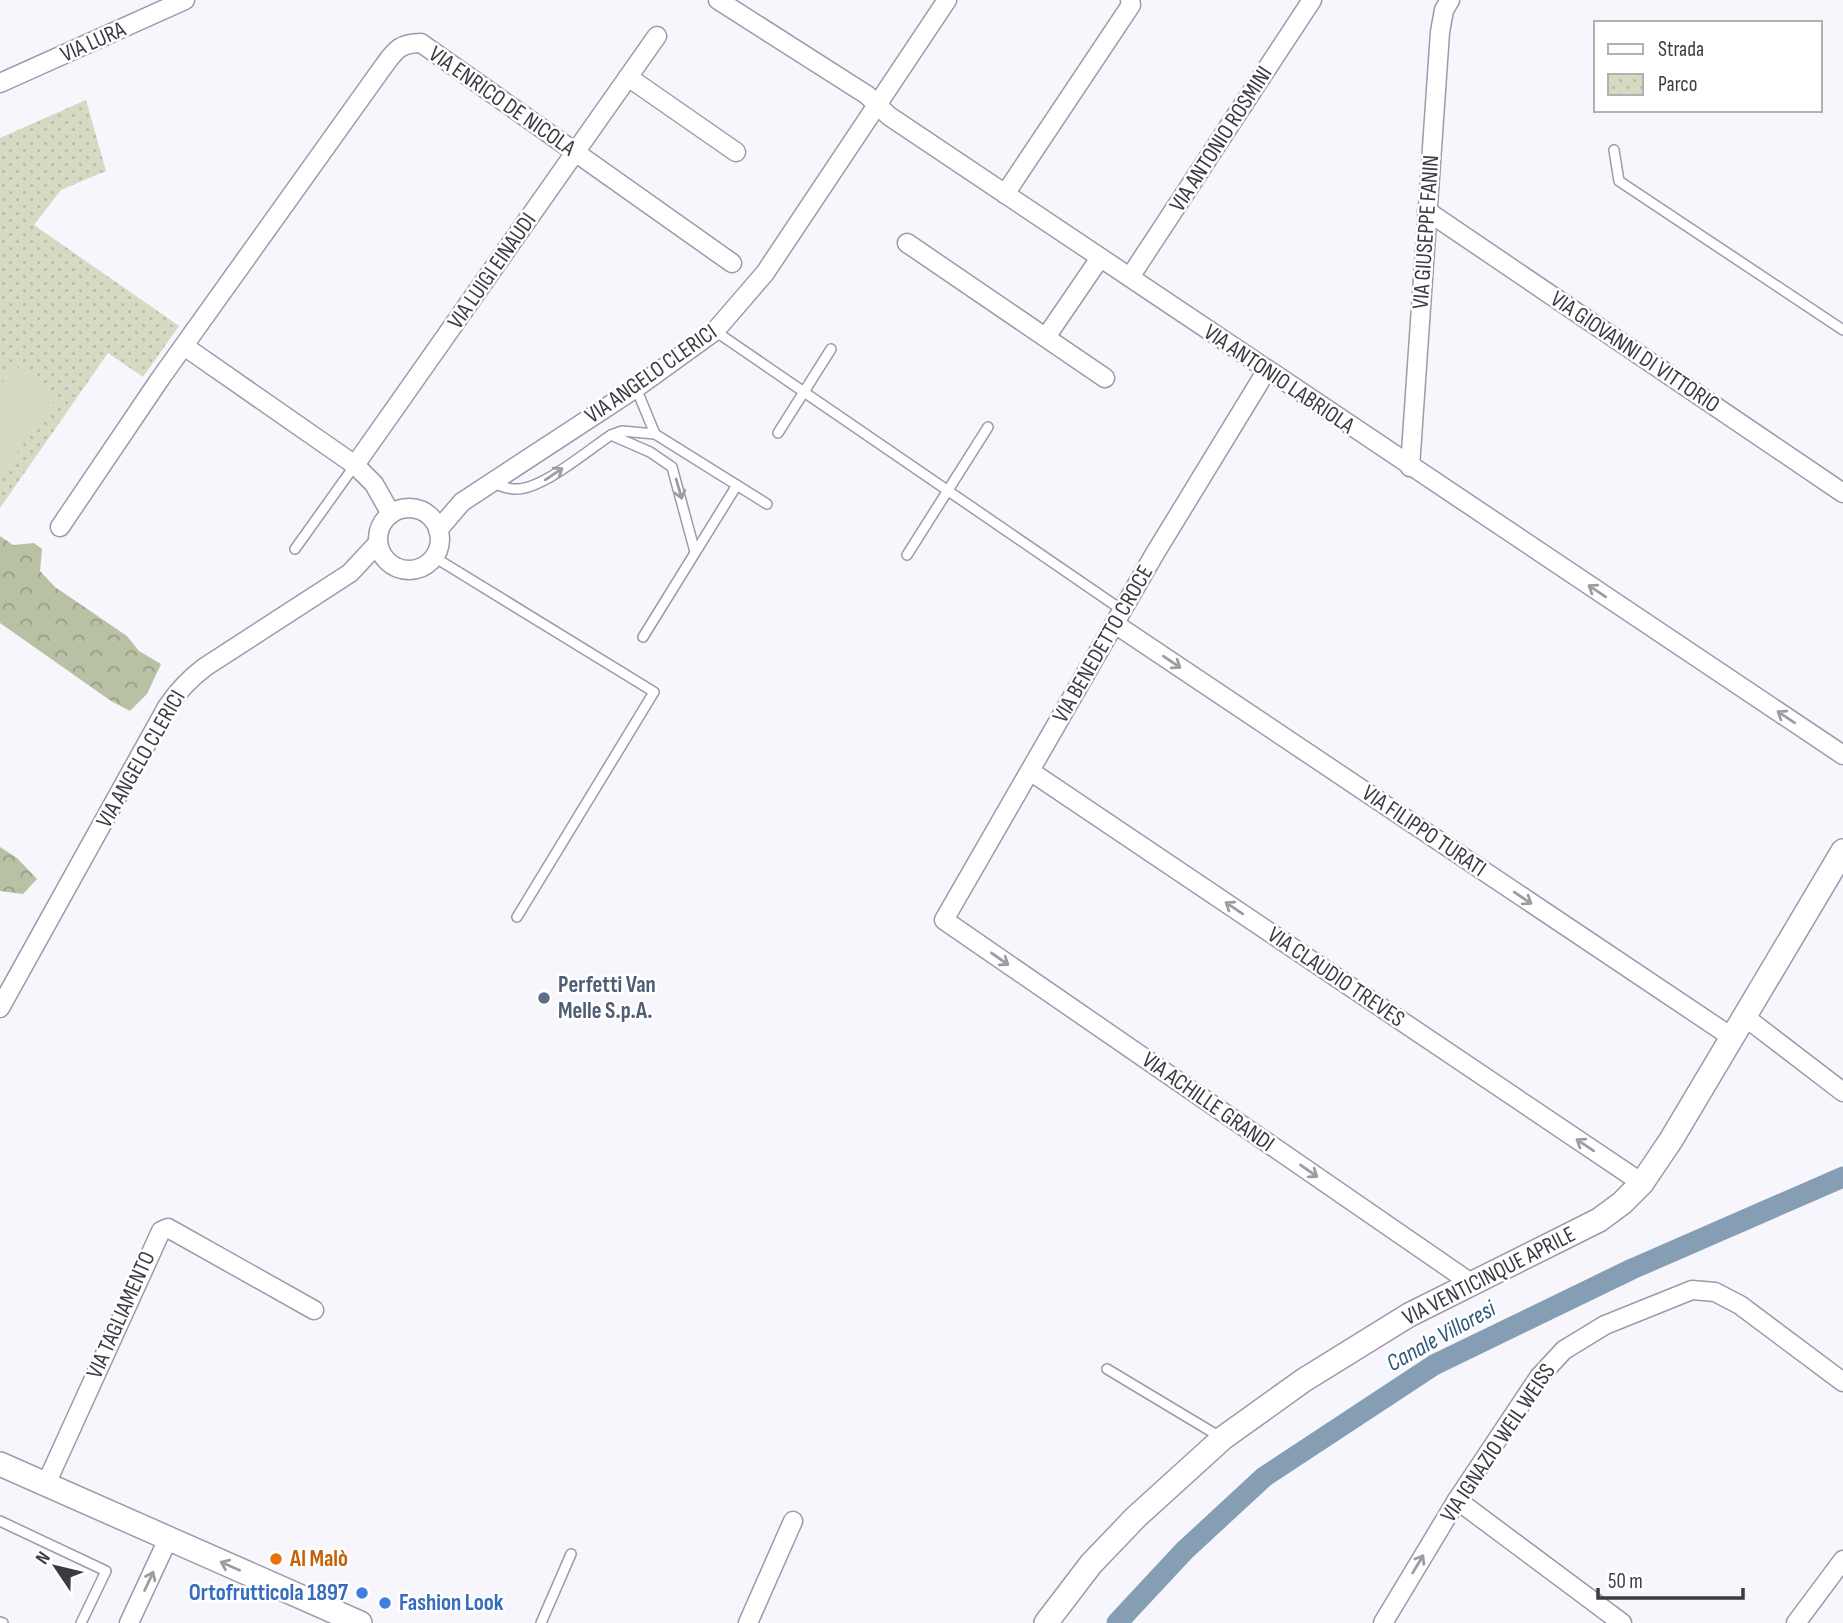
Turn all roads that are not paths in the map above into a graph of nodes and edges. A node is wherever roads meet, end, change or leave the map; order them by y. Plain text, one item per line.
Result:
1 (185, 0) edge
2 (718, 0) edge
3 (947, 0) edge
4 (1130, 0) edge
5 (1312, 0) edge
6 (1450, 0) edge
7 (657, 36) dead end
8 (628, 77) junction
9 (0, 83) edge
10 (877, 106) junction
11 (1614, 150) dead end
12 (575, 152) junction
13 (736, 152) dead end
14 (1005, 194) junction
15 (1427, 211) junction
16 (907, 243) dead end
17 (1100, 258) junction
18 (732, 262) dead end
19 (1130, 278) junction
20 (1843, 330) edge
21 (715, 331) junction
22 (1046, 337) junction
23 (184, 346) junction
24 (831, 349) dead end
25 (1267, 370) junction
26 (1105, 378) dead end
27 (636, 388) junction
28 (804, 392) junction
29 (988, 427) dead end
30 (778, 433) dead end
31 (655, 434) junction
32 (611, 435) junction
33 (355, 465) junction
34 (1410, 467) junction
35 (490, 482) junction
36 (737, 485) junction
37 (948, 491) junction
38 (1843, 493) edge
39 (462, 502) junction
40 (767, 504) dead end
41 (424, 512) junction
42 (391, 514) junction
43 (60, 527) dead end
44 (438, 530) junction
45 (378, 542) junction
46 (295, 549) dead end
47 (695, 552) junction
48 (908, 555) dead end
49 (434, 557) junction
50 (389, 563) junction
51 (350, 573) junction
52 (1119, 617) junction
53 (643, 637) dead end
54 (1843, 755) edge
55 (1030, 771) junction
56 (1843, 850) edge
57 (517, 917) dead end
58 (944, 920) joint
59 (0, 1008) edge
60 (1745, 1017) junction
61 (1733, 1038) junction
62 (1843, 1092) edge
63 (1642, 1183) junction
64 (1471, 1283) junction
65 (314, 1310) dead end
66 (1107, 1369) dead end
67 (1843, 1382) edge
68 (1223, 1438) junction
69 (0, 1464) edge
70 (47, 1484) junction
71 (1457, 1500) junction
72 (0, 1521) edge
73 (793, 1521) dead end
74 (168, 1539) junction
75 (571, 1554) dead end
76 (1843, 1560) edge
77 (356, 1622) edge
78 (82, 1623) edge
79 (129, 1623) edge
80 (541, 1623) edge
81 (748, 1623) edge
82 (1046, 1623) edge
83 (1383, 1623) edge
84 (1622, 1623) edge
85 (1796, 1623) edge

1 - 9 street, VIA LURA
2 - 10 street, VIA ANTONIO LABRIOLA
3 - 10 street, VIA ANGELO CLERICI
4 - 14 street
5 - 19 street, VIA ANTONIO ROSMINI
6 - 15 street, VIA GIUSEPPE FANIN
7 - 8 street, VIA LUIGI EINAUDI
8 - 12 street, VIA LUIGI EINAUDI
8 - 13 street
10 - 14 street, VIA ANTONIO LABRIOLA
10 - 21 street, VIA ANGELO CLERICI
11 - 20 lane
12 - 18 street, VIA ENRICO DE NICOLA
12 - 23 street, VIA ENRICO DE NICOLA
12 - 33 street, VIA LUIGI EINAUDI
14 - 17 street, VIA ANTONIO LABRIOLA
15 - 34 street, VIA GIUSEPPE FANIN
15 - 38 street, VIA GIOVANNI DI VITTORIO
16 - 22 street
17 - 19 street, VIA ANTONIO LABRIOLA
17 - 22 street
19 - 25 street, VIA ANTONIO LABRIOLA
21 - 27 street, VIA ANGELO CLERICI
21 - 28 lane
22 - 26 street
23 - 33 street
23 - 43 street, VIA ENRICO DE NICOLA
24 - 28 lane
25 - 34 street, VIA ANTONIO LABRIOLA
25 - 52 street, VIA BENEDETTO CROCE
27 - 31 lane
27 - 35 street, VIA ANGELO CLERICI
28 - 30 lane
28 - 37 lane
29 - 37 lane
31 - 32 lane
31 - 36 lane
35 -> 32 lane
32 -> 47 lane
33 - 42 street
33 - 46 lane
54 -> 34 street, VIA ANTONIO LABRIOLA
35 - 39 street, VIA ANGELO CLERICI
36 - 40 lane
36 - 47 lane
37 - 48 lane
37 - 52 lane
39 - 41 street, VIA ANGELO CLERICI
39 - 44 street, VIA ANGELO CLERICI
41 - 42 street
41 - 44 street
42 - 45 street
44 - 49 street
45 - 50 street
45 - 51 street, VIA ANGELO CLERICI
47 - 53 lane
49 - 50 street
49 - 57 lane
50 - 51 street, VIA ANGELO CLERICI
51 - 59 street, VIA ANGELO CLERICI
52 - 55 street, VIA BENEDETTO CROCE
52 -> 61 street, VIA FILIPPO TURATI
55 - 58 street, VIA BENEDETTO CROCE
63 -> 55 street, VIA CLAUDIO TREVES
56 - 60 street, VIA VENTICINQUE APRILE
58 -> 64 street, VIA ACHILLE GRANDI
60 - 61 street, VIA VENTICINQUE APRILE
60 - 62 street
61 - 63 street, VIA VENTICINQUE APRILE
63 - 64 street, VIA VENTICINQUE APRILE
64 - 68 street, VIA VENTICINQUE APRILE
65 - 70 street, VIA TAGLIAMENTO
66 - 68 lane
67 - 71 street, VIA IGNAZIO WEIL WEISS
68 - 82 street, VIA VENTICINQUE APRILE
69 - 70 street
70 - 74 street
83 -> 71 street, VIA IGNAZIO WEIL WEISS
71 - 84 street
72 - 78 lane
73 - 81 street
77 -> 74 street
79 -> 74 street
75 - 80 lane
76 - 85 street

